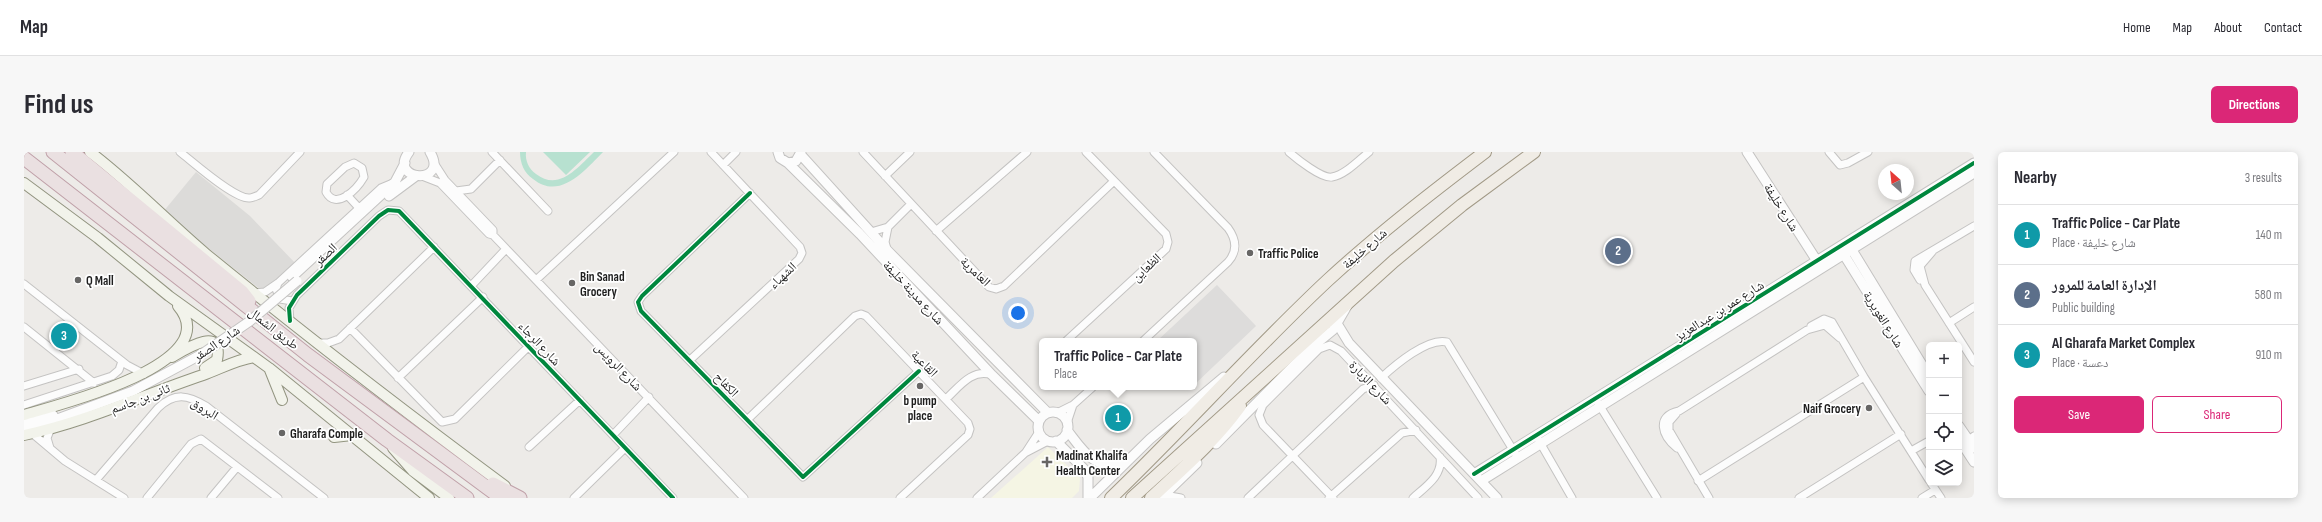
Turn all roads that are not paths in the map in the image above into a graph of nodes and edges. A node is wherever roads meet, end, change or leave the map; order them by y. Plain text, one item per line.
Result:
1 (53, 152) edge
2 (72, 152) edge
3 (84, 152) edge
4 (90, 152) edge
5 (180, 152) edge
6 (300, 152) edge
7 (430, 152) edge
8 (492, 152) edge
9 (674, 152) edge
10 (711, 152) edge
11 (736, 152) edge
12 (778, 152) edge
13 (863, 152) edge
14 (910, 152) edge
15 (1027, 152) edge
16 (1086, 152) edge
17 (1289, 152) edge
18 (1369, 152) edge
19 (1485, 152) edge
20 (1534, 152) edge
21 (1748, 152) edge
22 (1829, 152) edge
23 (1868, 152) edge
24 (801, 153) edge
25 (1159, 154) edge
26 (406, 156) edge
27 (24, 158) edge
28 (500, 160) junction
29 (434, 163) junction
30 (788, 163) junction
31 (1974, 163) edge
32 (723, 165) junction
33 (24, 167) edge
34 (1974, 173) edge
35 (44, 174) junction
36 (419, 176) junction
37 (885, 176) junction
38 (1114, 181) junction
39 (395, 182) junction
40 (24, 183) edge
41 (109, 183) junction
42 (471, 189) junction
43 (456, 191) junction
44 (750, 193) junction
45 (347, 195) junction
46 (911, 204) junction
47 (469, 205) junction
48 (359, 208) junction
49 (388, 210) joint
50 (548, 211) dead end
51 (1974, 226) edge
52 (888, 227) junction
53 (936, 231) junction
54 (871, 232) junction
55 (493, 235) junction
56 (434, 247) junction
57 (1846, 248) junction
58 (506, 249) junction
59 (886, 250) junction
60 (1817, 261) junction
61 (295, 279) junction
62 (536, 280) junction
63 (278, 283) junction
64 (24, 284) edge
65 (472, 285) junction
66 (254, 293) junction
67 (168, 296) junction
68 (483, 297) junction
69 (1352, 298) junction
70 (292, 301) junction
71 (1974, 307) edge
72 (251, 310) junction
73 (290, 321) junction
74 (1949, 323) junction
75 (1338, 325) junction
76 (24, 327) edge
77 (348, 330) junction
78 (1327, 337) junction
79 (1069, 338) edge
80 (1146, 338) edge
81 (1348, 342) junction
82 (318, 343) junction
83 (529, 346) junction
84 (200, 352) junction
85 (973, 354) junction
86 (1252, 354) junction
87 (254, 357) junction
88 (690, 360) junction
89 (122, 361) junction
90 (165, 361) junction
91 (1974, 362) edge
92 (269, 368) junction
93 (78, 369) junction
94 (919, 370) junction
95 (1926, 371) edge
96 (144, 374) junction
97 (972, 375) junction
98 (992, 375) junction
99 (1864, 377) junction
100 (398, 378) junction
101 (1382, 378) junction
102 (94, 383) junction
103 (1374, 385) junction
104 (24, 386) edge
105 (167, 386) junction
106 (1255, 386) junction
107 (1926, 386) edge
108 (1089, 390) edge
109 (649, 397) junction
110 (946, 399) junction
111 (282, 400) dead end
112 (580, 400) junction
113 (1598, 402) junction
114 (24, 405) edge
115 (1073, 405) junction
116 (1052, 413) junction
117 (24, 415) edge
118 (1404, 417) junction
119 (748, 419) junction
120 (1039, 421) junction
121 (24, 423) edge
122 (1067, 426) junction
123 (51, 428) junction
124 (406, 428) junction
125 (1416, 430) junction
126 (1039, 432) junction
127 (27, 433) edge
128 (1402, 433) junction
129 (1900, 434) junction
130 (352, 435) junction
131 (613, 435) junction
132 (1536, 435) junction
133 (334, 437) dead end
134 (387, 440) junction
135 (1966, 440) edge
136 (1052, 441) junction
137 (1926, 443) edge
138 (1541, 444) junction
139 (528, 447) dead end
140 (50, 448) junction
141 (625, 448) junction
142 (1974, 448) edge
143 (1513, 449) junction
144 (1911, 451) junction
145 (1025, 453) junction
146 (1293, 455) junction
147 (1440, 457) junction
148 (1518, 458) junction
149 (402, 460) junction
150 (1126, 462) junction
151 (1974, 462) edge
152 (237, 467) junction
153 (1474, 474) junction
154 (1926, 475) edge
155 (96, 480) junction
156 (1481, 481) junction
157 (1698, 481) junction
158 (1176, 484) junction
159 (1933, 486) edge
160 (1935, 490) junction
161 (427, 496) edge
162 (1163, 496) edge
163 (120, 497) edge
164 (1331, 497) edge
165 (147, 498) edge
166 (211, 498) edge
167 (278, 498) edge
168 (324, 498) edge
169 (449, 498) edge
170 (467, 498) edge
171 (500, 498) edge
172 (521, 498) edge
173 (574, 498) edge
174 (672, 498) edge
175 (744, 498) edge
176 (900, 498) edge
177 (977, 498) edge
178 (1089, 498) edge
179 (1111, 498) edge
180 (1132, 498) edge
181 (1151, 498) edge
182 (1181, 498) edge
183 (1248, 498) edge
184 (1413, 498) edge
185 (1478, 498) edge
186 (1497, 498) edge
187 (1572, 498) edge
188 (1657, 498) edge
189 (1708, 498) edge
190 (1799, 498) edge
191 (1922, 498) edge
192 (1940, 498) edge

1 - 72 highway, طريق الشمال
2 - 41 highway
3 - 41 main road
4 - 66 main road, طريق الشمال
5 - 6 street
7 - 29 street
8 - 28 street
9 - 62 street
10 - 32 street, الشهباء
11 - 32 street
12 - 30 street, شارع مدينة خليفة
13 - 37 street, العامرية
14 - 37 street
15 - 53 street
16 - 38 street, الظعاين
17 - 18 street
19 - 86 main road, شارع خليفة
20 - 69 main road
21 - 60 street, شارع خليفة
22 - 23 street
24 - 30 street
24 - 54 street, شارع مدينة خليفة
25 - 80 street
26 - 36 street
26 - 39 street, شارع الصقر
27 - 35 highway, طريق الشمال
28 - 42 street
28 - 50 street
29 - 36 street, شارع الصقر
29 - 43 street
30 - 85 street, شارع مدينة خليفة
31 - 57 street, شارع عمر بن عبدالعزيز
32 - 44 street, الشهباء
33 - 35 highway
34 - 57 street, شارع عمر بن عبدالعزيز
35 - 134 highway, طريق الشمال
36 - 55 street
36 - 61 street, شارع الصقر
37 - 46 street, العامرية
38 - 53 street, العامرية
38 - 79 street, الظعاين
39 - 48 street, الصقر
39 - 61 street, شارع الصقر
40 - 67 main road
41 - 72 highway
42 - 43 street
42 - 47 street
43 - 47 street
44 - 88 street, الكفاح
44 - 88 street, الشهباء
45 - 45 street
45 - 48 street
46 - 52 street
46 - 53 street, العامرية
47 - 55 street
48 - 63 street, الصقر
49 - 56 street, شارع الرجاء
49 - 70 street, الصقر
51 - 74 street
52 - 54 street
52 - 59 street
54 - 59 street, شارع مدينة خليفة
55 - 58 street, شارع الرويس
56 - 65 street, شارع الرجاء
56 - 77 street
57 - 60 street, شارع عمر بن عبدالعزيز
57 - 95 street, شارع الغويرية
57 - 107 street, شارع الغويرية
57 - 113 street, شارع عمر بن عبدالعزيز
58 - 62 street, شارع الرويس
58 - 65 street
59 - 116 street, شارع مدينة خليفة
60 - 113 street, شارع عمر بن عبدالعزيز
61 - 84 street, شارع الصقر, bridge
62 - 109 street, شارع الرويس
63 - 66 street, الصقر
63 - 70 street
64 - 89 street
65 - 68 street, شارع الرجاء
66 - 73 main road, طريق الشمال
67 - 87 main road
67 - 90 main road, ثانى بن جاسم
68 - 83 street, شارع الرجاء
68 - 100 street
69 - 75 street
69 - 106 main road
70 - 73 street
71 - 74 street
72 - 124 highway, طريق الشمال
73 - 82 main road, طريق الشمال
74 - 91 street
75 - 78 street
75 - 81 street, شارع الزبارة
76 - 93 street
77 - 82 street
77 - 100 street
78 - 81 street, شارع الزبارة
78 - 158 street
81 - 101 street, شارع الزبارة
82 - 172 main road, طريق الشمال
83 - 100 street
83 - 112 street, شارع الرجاء
84 - 121 street, شارع الصقر
84 - 127 street, شارع الصقر
85 - 97 street
85 - 98 street, شارع مدينة خليفة
86 - 150 street, شارع خليفة
86 - 179 main road, شارع خليفة
87 - 92 main road
87 - 105 main road, ثانى بن جاسم
88 - 119 street, الكفاح
89 - 96 street
89 - 102 street
90 - 96 main road, ثانى بن جاسم
90 - 105 main road
92 - 111 main road
92 - 130 main road
93 - 102 street
93 - 104 street
94 - 110 street, القاعية
94 - 119 street, القاعية
94 - 119 street, الكفاح
96 - 117 main road, ثانى بن جاسم
97 - 98 street
97 - 110 street
98 - 120 street, شارع مدينة خليفة
99 - 129 street
99 - 157 street
99 - 157 street
101 - 143 street
101 - 153 street, شارع الزبارة
102 - 114 street
103 - 118 street, شارع الزبارة
103 - 146 street
103 - 146 street, شارع الزبارة
105 - 123 main road, ثانى بن جاسم
106 - 180 main road
106 - 181 main road
108 - 115 street
109 - 131 street
109 - 175 street, شارع الرويس
110 - 176 street, القاعية
112 - 131 street, شارع الرجاء
112 - 139 street
113 - 132 street, شارع عمر بن عبدالعزيز
113 - 138 street, شارع عمر بن عبدالعزيز
113 - 188 street
115 - 116 street
115 - 122 street
116 - 120 street
116 - 122 street
118 - 125 street, شارع الزبارة
118 - 128 street
120 - 126 street
122 - 136 street
122 - 150 street
123 - 127 main road, ثانى بن جاسم
123 - 140 street
124 - 171 highway, طريق الشمال
124 - 172 highway
125 - 128 street
125 - 147 street, شارع الزبارة
126 - 136 street
126 - 145 street
127 - 140 street
128 - 164 street
129 - 144 street
129 - 190 street
130 - 133 main road
130 - 161 main road
131 - 141 street, شارع الرجاء
132 - 138 street
132 - 143 street, شارع عمر بن عبدالعزيز
134 - 149 main road
134 - 170 highway, طريق الشمال
135 - 142 street
135 - 151 street
136 - 145 street
136 - 178 street
137 - 144 street
138 - 148 street, شارع عمر بن عبدالعزيز
138 - 187 street
140 - 155 street
141 - 173 street
141 - 174 street, شارع الرجاء
143 - 148 street
143 - 153 street, شارع عمر بن عبدالعزيز
144 - 154 street
145 - 177 street
146 - 164 street
146 - 183 street
147 - 184 street
147 - 185 street, شارع الزبارة
148 - 156 street, شارع عمر بن عبدالعزيز
149 - 161 main road
149 - 169 main road
150 - 178 street, شارع خليفة
152 - 165 street
152 - 166 street
152 - 167 street
153 - 156 street, شارع الزبارة
155 - 163 street
155 - 168 street, البروق
156 - 186 street, شارع الزبارة
157 - 189 street
158 - 162 street
158 - 182 street
159 - 160 street
160 - 191 street
160 - 192 street
162 - 182 street

